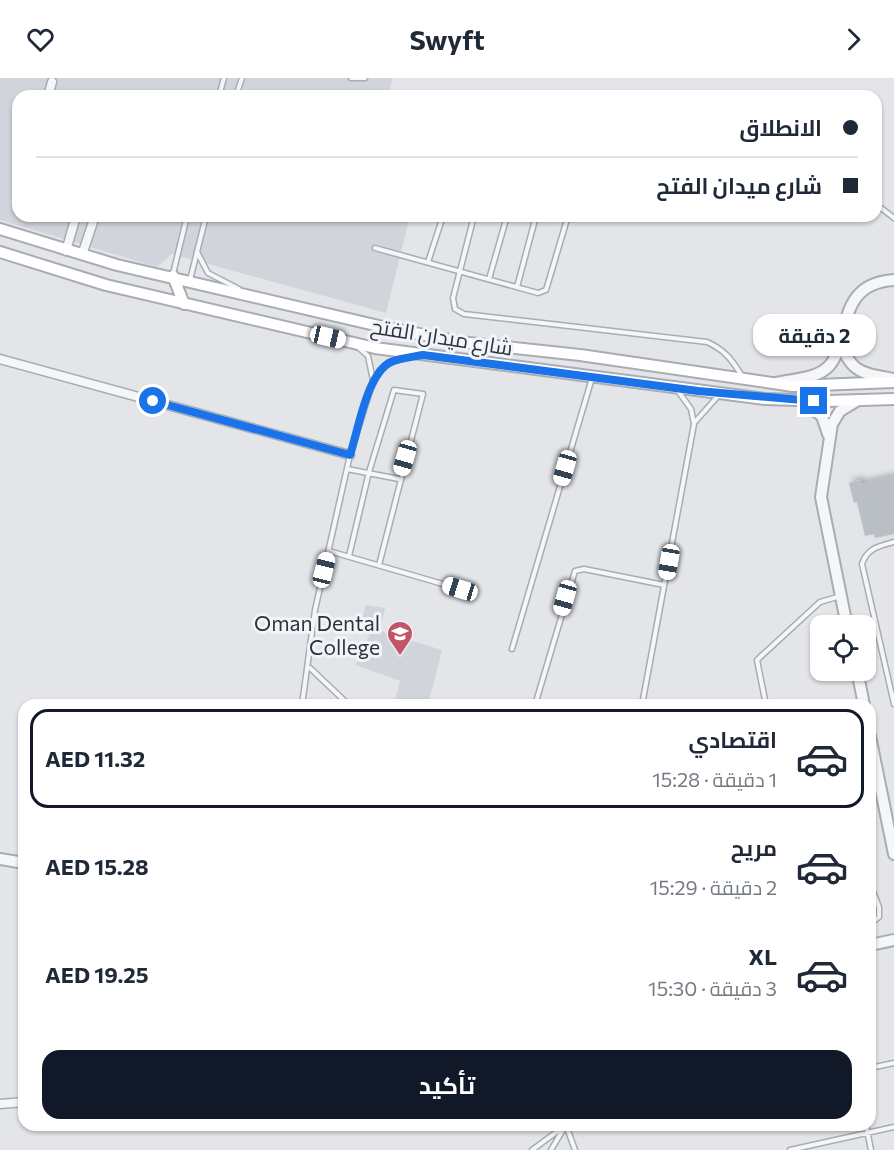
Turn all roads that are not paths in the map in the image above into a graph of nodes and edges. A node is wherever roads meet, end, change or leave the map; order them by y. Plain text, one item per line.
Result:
1 (351, 78) edge
2 (365, 78) edge
3 (52, 82) dead end
4 (50, 90) edge
5 (882, 209) edge
6 (894, 218) edge
7 (74, 222) edge
8 (92, 222) edge
9 (186, 222) edge
10 (204, 222) edge
11 (441, 222) edge
12 (472, 222) edge
13 (505, 222) edge
14 (534, 222) edge
15 (566, 222) edge
16 (0, 229) edge
17 (375, 249) dead end
18 (66, 251) junction
19 (0, 252) edge
20 (197, 252) junction
21 (82, 255) junction
22 (428, 262) junction
23 (459, 270) junction
24 (173, 276) junction
25 (489, 279) junction
26 (894, 280) edge
27 (190, 281) junction
28 (517, 287) junction
29 (178, 293) junction
30 (253, 296) junction
31 (166, 299) junction
32 (184, 304) junction
33 (839, 338) junction
34 (350, 342) junction
35 (423, 355) junction
36 (0, 359) edge
37 (592, 377) junction
38 (743, 379) junction
39 (894, 380) edge
40 (373, 381) junction
41 (776, 383) junction
42 (675, 388) junction
43 (721, 394) junction
44 (894, 399) edge
45 (799, 400) junction
46 (858, 400) junction
47 (694, 424) junction
48 (828, 434) junction
49 (350, 455) junction
50 (347, 469) junction
51 (369, 472) junction
52 (399, 479) junction
53 (894, 542) edge
54 (329, 551) junction
55 (349, 556) junction
56 (379, 565) junction
57 (664, 585) junction
58 (460, 589) dead end
59 (842, 596) junction
60 (846, 615) edge
61 (512, 649) dead end
62 (309, 667) junction
63 (859, 681) edge
64 (303, 699) edge
65 (343, 699) edge
66 (537, 699) edge
67 (643, 699) edge
68 (765, 699) edge
69 (863, 699) edge
70 (894, 704) edge
71 (876, 771) edge
72 (890, 812) edge
73 (894, 854) edge
74 (0, 859) edge
75 (18, 862) edge
76 (876, 900) edge
77 (876, 919) edge
78 (894, 939) edge
79 (876, 944) edge
80 (894, 1063) edge
81 (876, 1067) edge
82 (18, 1102) edge
83 (0, 1104) edge
84 (894, 1127) edge
85 (558, 1131) edge
86 (562, 1131) edge
87 (568, 1131) edge
88 (867, 1133) junction
89 (532, 1150) edge
90 (551, 1150) edge
91 (575, 1150) edge
92 (790, 1150) edge
93 (871, 1150) edge

1 - 2 lane
3 - 4 street
5 - 6 lane
7 - 18 street
8 - 21 street
9 - 24 lane
10 - 20 lane
11 - 22 lane
12 - 23 lane
13 - 25 lane
14 - 28 lane
15 - 28 lane
16 - 18 main road, شارع ميدان الفتح
17 - 22 lane
18 - 21 main road, شارع ميدان الفتح
19 - 31 main road, شارع ميدان الفتح
20 - 27 lane
20 - 30 lane
21 - 24 main road, شارع ميدان الفتح
22 - 23 lane
23 - 25 lane
23 - 38 lane
24 - 27 main road, شارع ميدان الفتح
24 - 29 main road
24 - 31 main road
25 - 28 lane
26 - 33 street
27 - 29 main road
27 - 30 main road, شارع ميدان الفتح
27 - 32 main road
29 - 31 main road
29 - 32 main road
30 - 38 main road, شارع ميدان الفتح
31 - 32 main road, شارع ميدان الفتح
32 - 34 main road, شارع ميدان الفتح
33 - 39 street
33 - 41 street
34 - 35 main road, شارع ميدان الفتح
34 - 40 lane
35 - 37 main road, شارع ميدان الفتح
35 - 40 lane
36 - 49 street
37 - 42 main road, شارع ميدان الفتح
37 - 61 lane
38 - 41 main road, شارع ميدان الفتح
39 - 41 main road, شارع ميدان الفتح
40 - 49 lane
42 - 43 main road, شارع ميدان الفتح
42 - 47 lane
43 - 45 main road, شارع ميدان الفتح
43 - 47 lane
44 - 46 main road, شارع ميدان الفتح
45 - 46 main road, شارع ميدان الفتح
45 - 48 street
46 - 48 street
47 - 57 lane
48 - 59 street
49 - 50 lane
50 - 51 lane
50 - 54 lane
51 - 52 lane
51 - 52 lane
51 - 55 lane
52 - 56 lane
53 - 70 lane
54 - 55 lane
54 - 62 lane
55 - 56 lane
56 - 58 lane
57 - 66 lane
57 - 67 lane
59 - 60 street
59 - 68 lane
62 - 64 lane
62 - 65 lane
63 - 69 street
71 - 72 street
72 - 73 street
74 - 75 street
76 - 77 lane
78 - 79 street
80 - 81 lane
82 - 83 street
84 - 88 lane
85 - 89 lane
86 - 90 lane
87 - 91 lane
88 - 92 lane
88 - 93 lane

